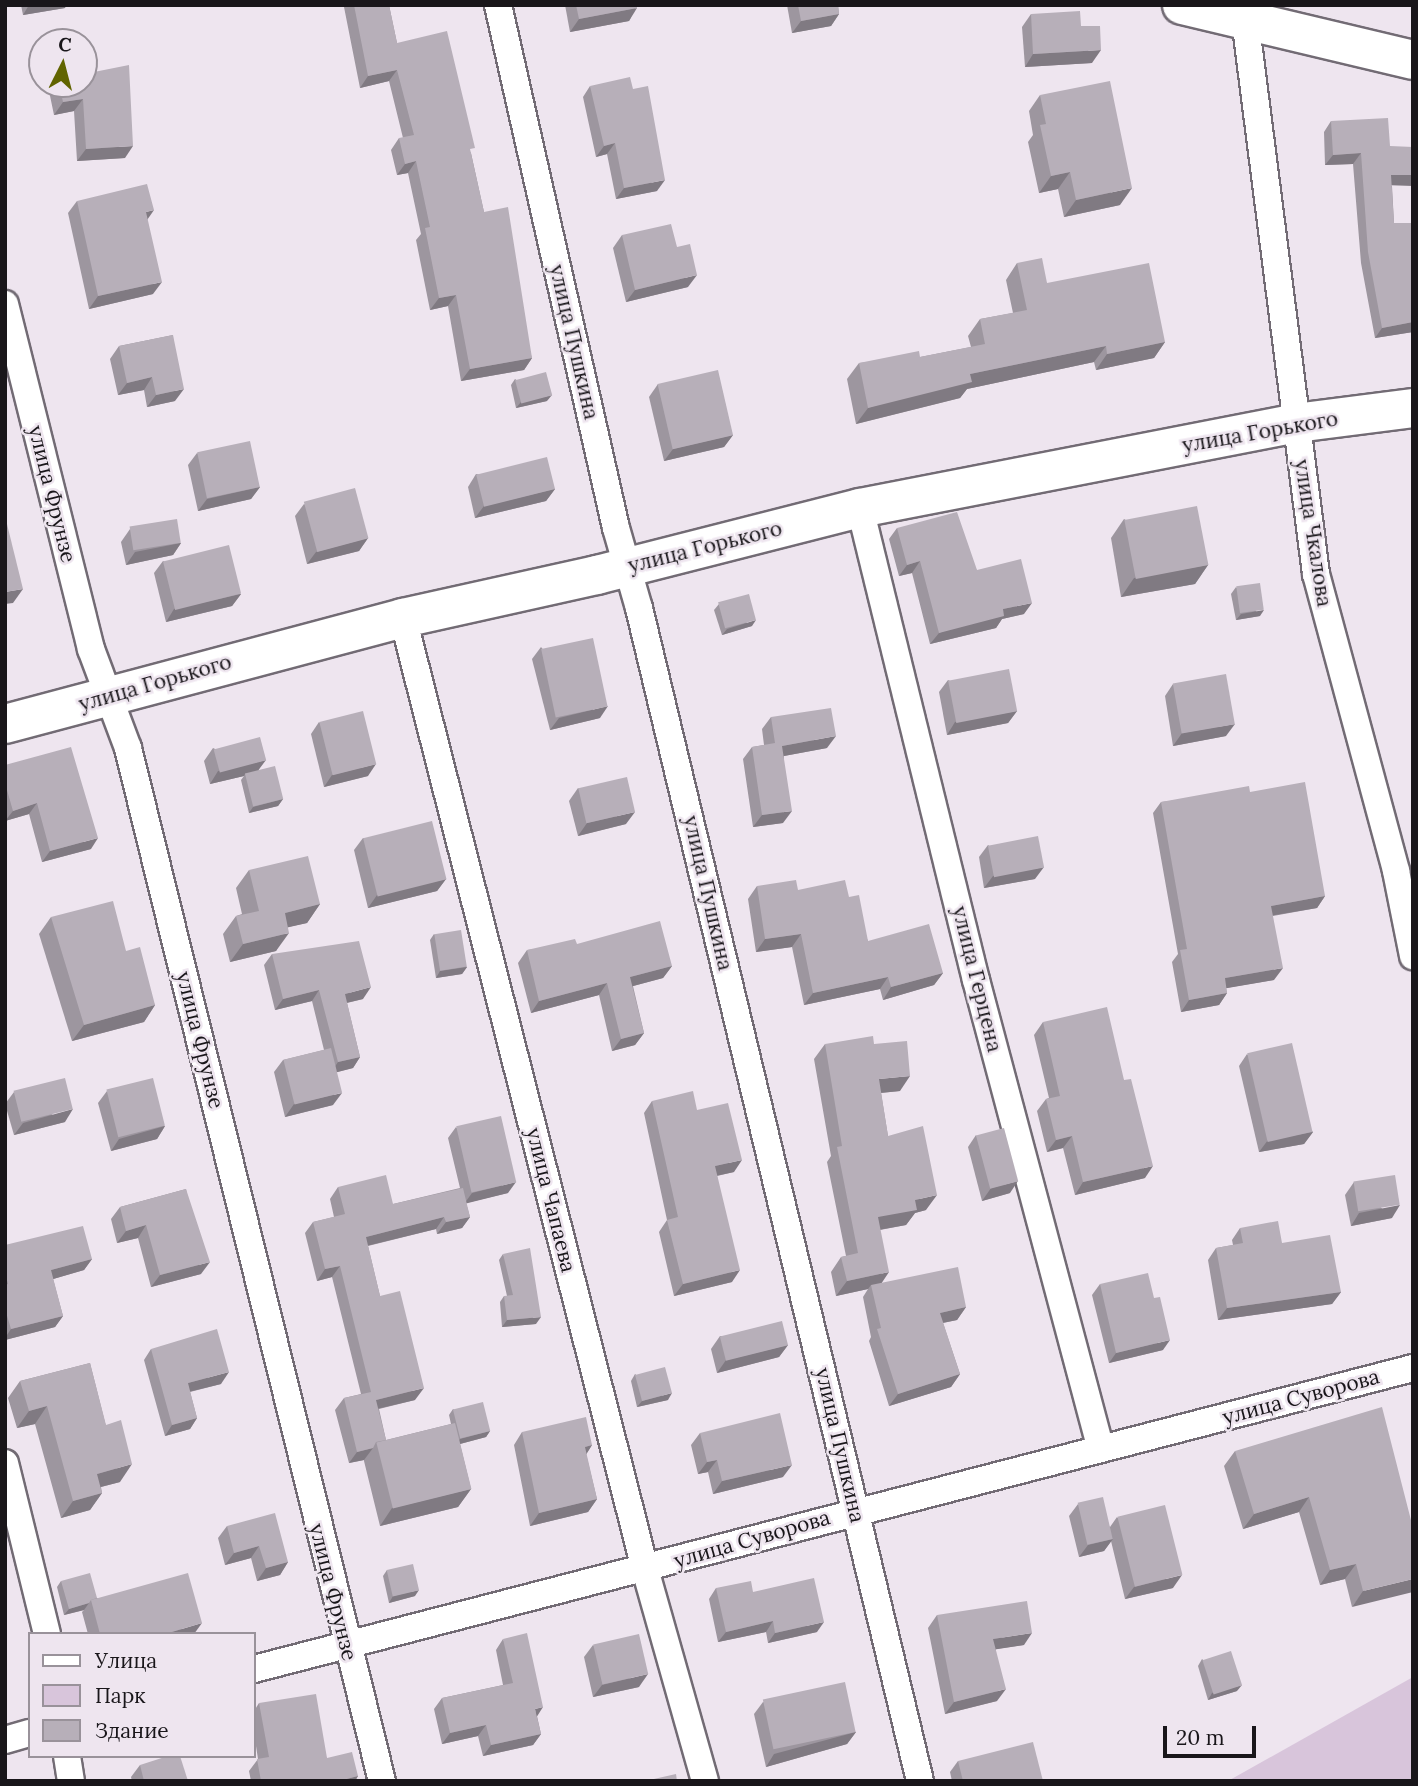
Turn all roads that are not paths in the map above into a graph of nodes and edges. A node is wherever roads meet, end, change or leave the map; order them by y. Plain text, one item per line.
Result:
1 (498, 5) edge
2 (1191, 6) edge
3 (1245, 19) junction
4 (1413, 60) edge
5 (5, 304) edge
6 (1413, 408) edge
7 (1296, 423) junction
8 (860, 508) junction
9 (626, 567) junction
10 (403, 618) junction
11 (108, 695) junction
12 (5, 724) edge
13 (1413, 956) edge
14 (1413, 1368) edge
15 (1101, 1449) junction
16 (5, 1464) edge
17 (855, 1510) junction
18 (645, 1569) junction
19 (47, 1632) edge
20 (345, 1642) junction
21 (256, 1668) edge
22 (28, 1734) edge
23 (5, 1740) edge
24 (67, 1758) edge
25 (71, 1781) edge
26 (382, 1781) edge
27 (705, 1781) edge
28 (920, 1781) edge

1 - 9 street, улица Пушкина
2 - 3 main road
3 - 4 main road
3 - 7 street, улица Чкалова
5 - 11 street, улица Фрунзе
6 - 7 main road, улица Горького
7 - 8 main road, улица Горького
7 - 13 street, улица Чкалова
8 - 9 main road, улица Горького
8 - 15 street, улица Герцена
9 - 10 main road, улица Горького
9 - 17 street, улица Пушкина
10 - 11 main road, улица Горького
10 - 18 street, улица Чапаева
11 - 12 main road, улица Горького
11 - 20 street, улица Фрунзе
14 - 15 street, улица Суворова
15 - 17 street, улица Суворова
16 - 19 street
17 - 18 street, улица Суворова
17 - 28 street, улица Пушкина
18 - 20 street, улица Суворова
18 - 27 street, улица Чапаева
20 - 21 street, улица Суворова
20 - 26 street, улица Фрунзе
22 - 23 street
24 - 25 street

